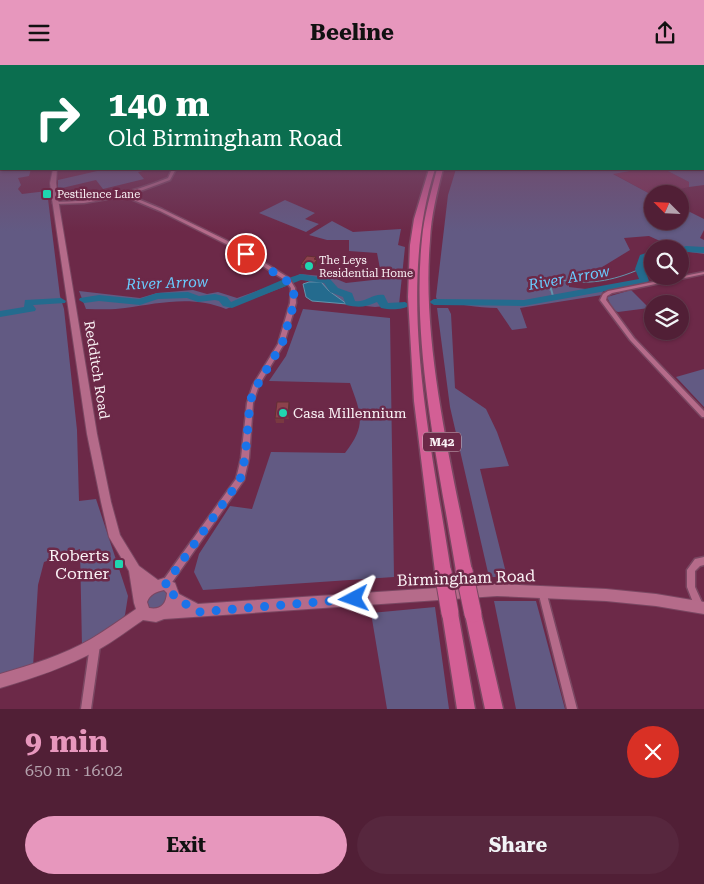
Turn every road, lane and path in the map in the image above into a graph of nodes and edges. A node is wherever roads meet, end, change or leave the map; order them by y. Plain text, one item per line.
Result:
1 (55, 171) edge
2 (173, 171) edge
3 (425, 171) edge
4 (431, 171) edge
5 (440, 171) edge
6 (448, 171) edge
7 (425, 190) junction
8 (133, 192) junction
9 (115, 198) junction
10 (132, 198) junction
11 (55, 203) junction
12 (430, 212) junction
13 (704, 273) edge
14 (704, 415) edge
15 (704, 561) edge
16 (135, 570) junction
17 (160, 585) junction
18 (542, 591) junction
19 (174, 597) junction
20 (701, 607) edge
21 (142, 608) junction
22 (199, 612) junction
23 (163, 613) junction
24 (95, 644) junction
25 (0, 681) edge
26 (86, 709) edge
27 (466, 709) edge
28 (494, 709) edge
29 (572, 709) edge

1 - 11 main road, Redditch Road
2 - 8 street
3 - 7 highway, M42
4 - 7 highway, M42
5 - 12 highway, M42
6 - 12 highway, M42
7 - 27 highway, M42, bridge
8 - 9 street
8 - 10 street
9 - 10 street
9 - 11 street
10 - 17 street
11 - 16 main road, Redditch Road
12 - 28 highway, M42, bridge
13 - 14 street
15 - 20 street
16 - 17 main road, Redditch Road
16 - 21 main road, Redditch Road
17 - 19 main road
17 - 21 main road
18 - 20 main road, Birmingham Road
18 - 22 main road, Birmingham Road
18 - 29 street
19 - 22 main road
19 - 23 main road
21 - 23 main road
21 - 24 main road
22 - 23 main road, Birmingham Road
24 - 25 main road
24 - 26 street

